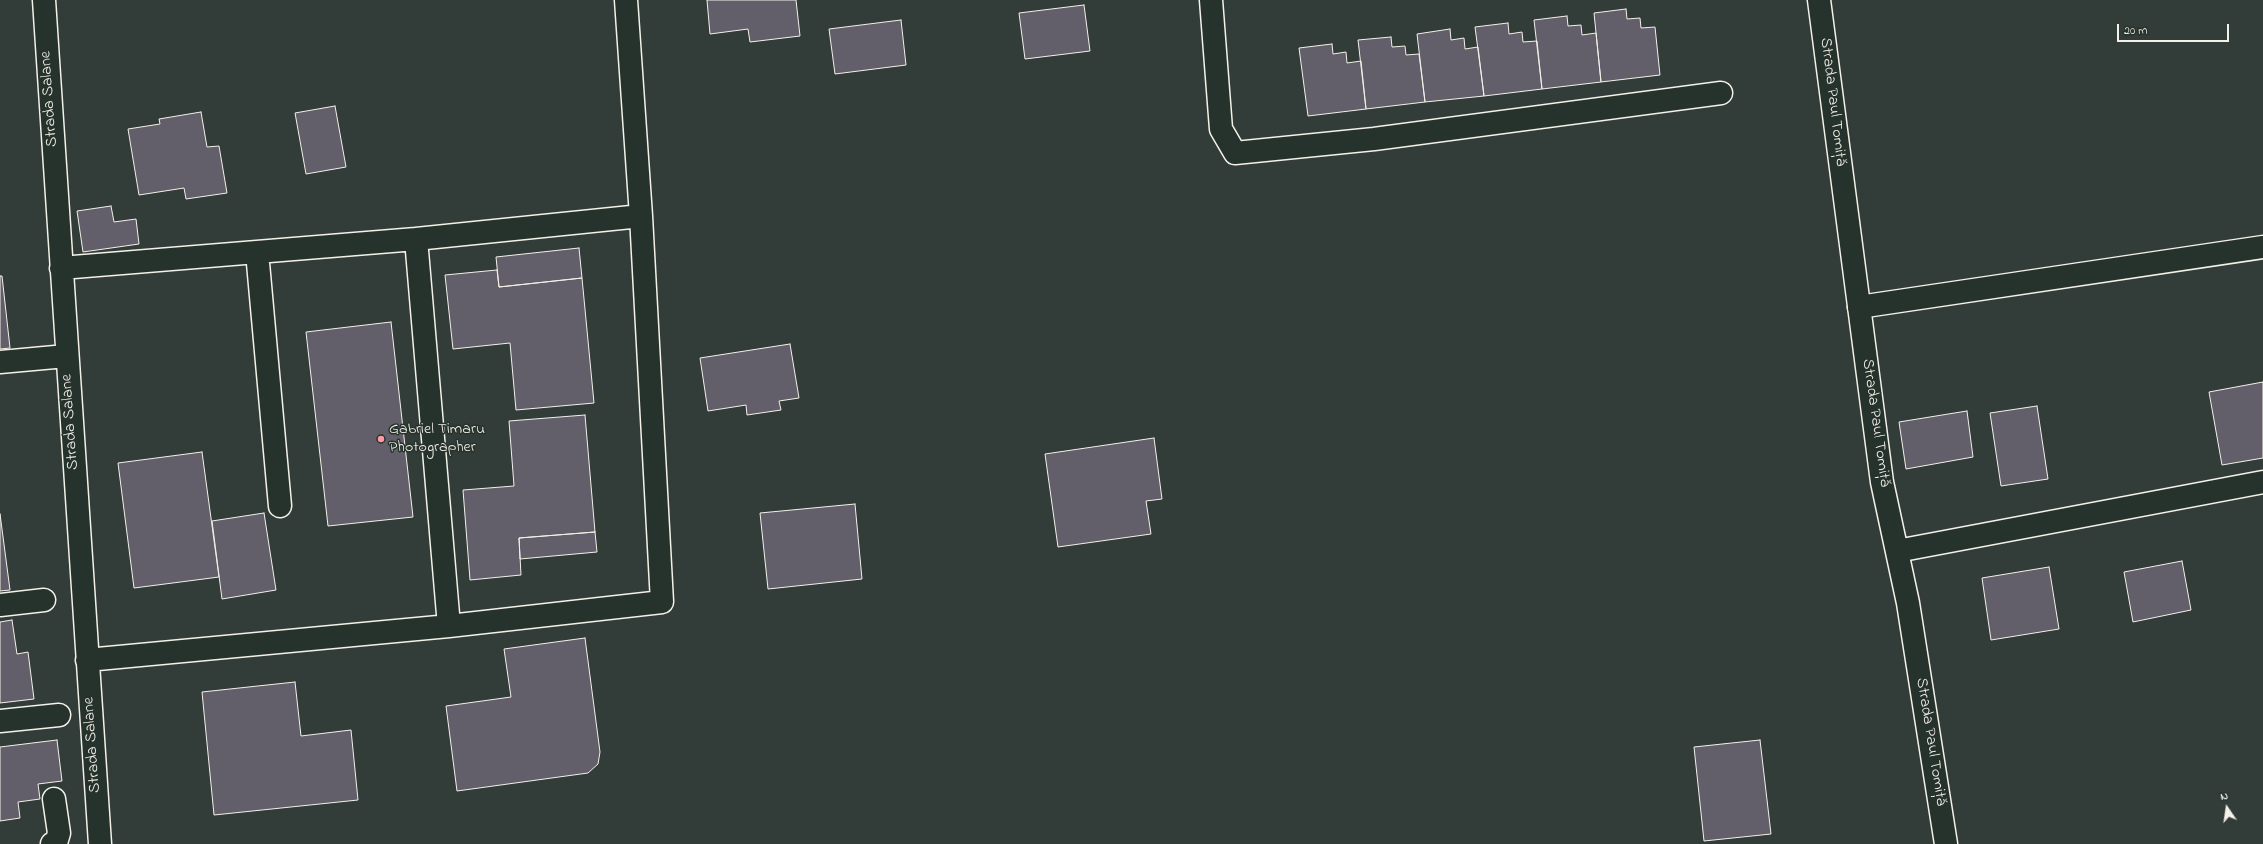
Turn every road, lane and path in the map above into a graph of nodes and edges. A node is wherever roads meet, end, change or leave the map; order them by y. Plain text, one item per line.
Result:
1 (44, 0) edge
2 (626, 0) edge
3 (1211, 0) edge
4 (1819, 0) edge
5 (1721, 93) dead end
6 (641, 216) junction
7 (416, 239) junction
8 (2263, 247) edge
9 (257, 252) junction
10 (61, 268) junction
11 (1859, 308) junction
12 (66, 356) junction
13 (0, 362) edge
14 (2263, 482) edge
15 (280, 506) dead end
16 (1897, 551) junction
17 (44, 600) dead end
18 (0, 605) edge
19 (449, 626) junction
20 (87, 660) junction
21 (59, 715) dead end
22 (0, 721) edge
23 (54, 799) dead end
24 (52, 844) edge
25 (100, 844) edge
26 (1946, 844) edge

1 - 10 street, Strada Salane
2 - 6 street
3 - 5 street
4 - 11 street, Strada Paul Tomiță
6 - 7 street
6 - 19 street
7 - 9 street
7 - 19 street
8 - 11 street
9 - 10 street
9 - 15 street
10 - 12 street, Strada Salane
11 - 16 street, Strada Paul Tomiță
12 - 13 street
12 - 20 street, Strada Salane
14 - 16 street
16 - 26 street, Strada Paul Tomiță
17 - 18 street
19 - 20 street
20 - 25 street, Strada Salane
21 - 22 street
23 - 24 street

